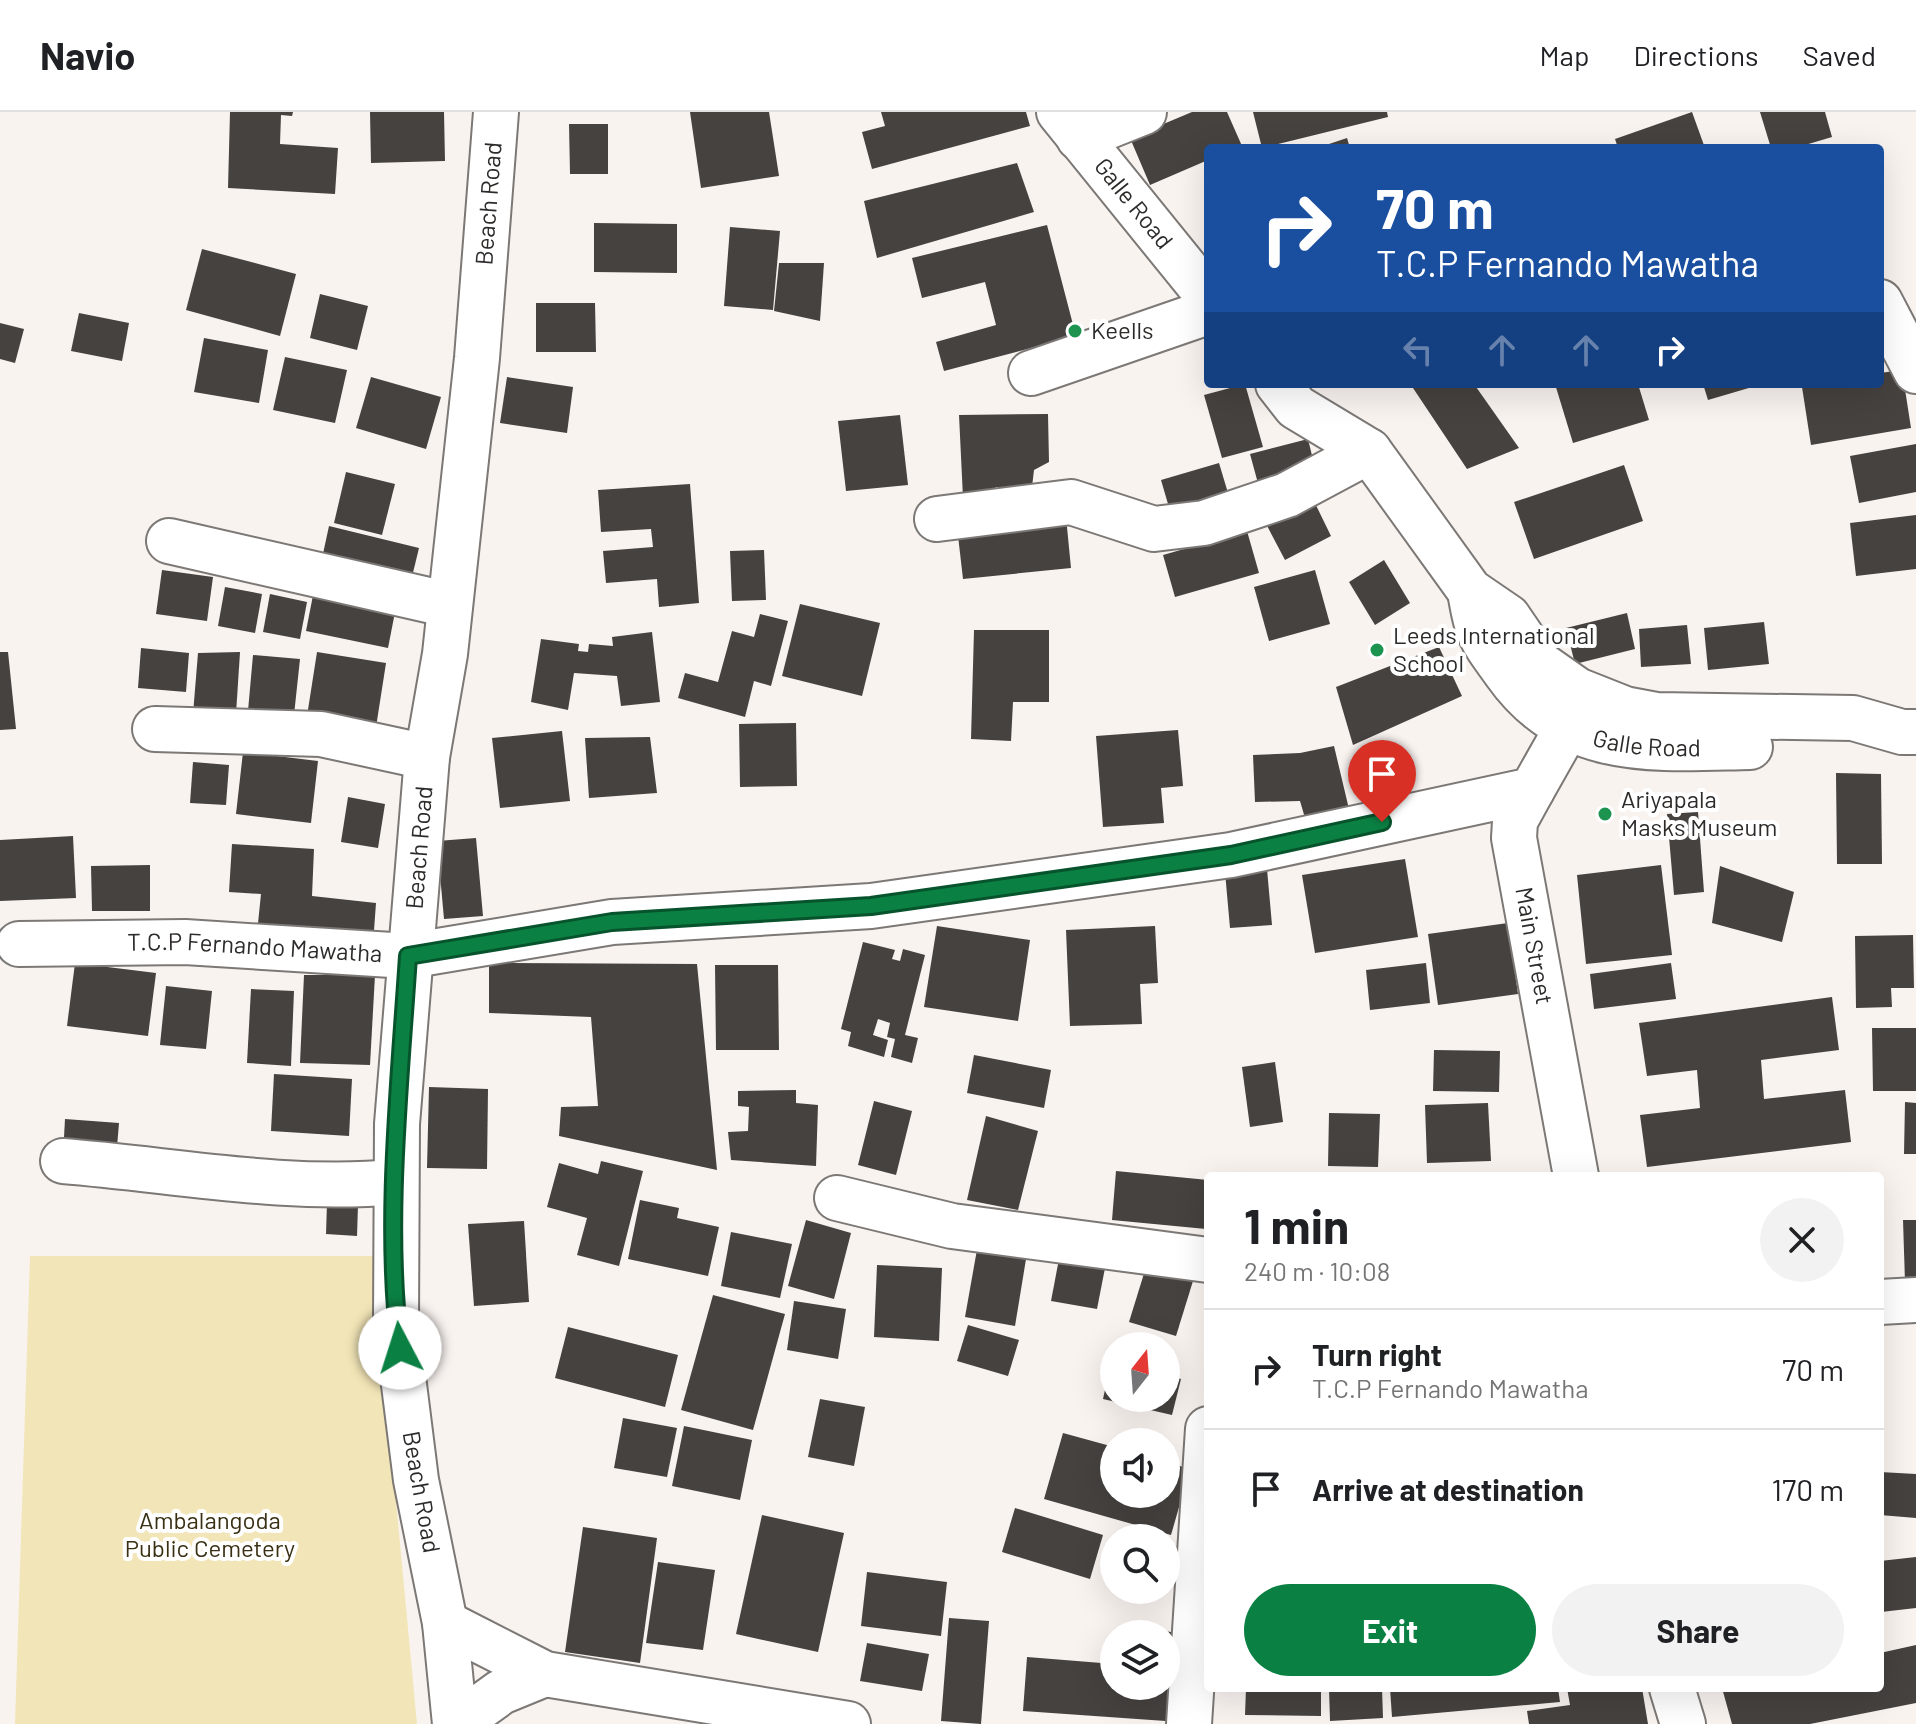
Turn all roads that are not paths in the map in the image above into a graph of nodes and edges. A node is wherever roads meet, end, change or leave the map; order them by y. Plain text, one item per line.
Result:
1 (496, 112) edge
2 (1144, 112) edge
3 (1069, 125) edge
4 (1204, 291) edge
5 (1884, 310) edge
6 (1204, 313) edge
7 (1916, 371) edge
8 (1031, 373) dead end
9 (1281, 388) edge
10 (1369, 451) junction
11 (937, 519) dead end
12 (169, 541) dead end
13 (1470, 591) junction
14 (450, 605) junction
15 (1567, 728) junction
16 (155, 729) dead end
17 (1909, 732) edge
18 (427, 757) junction
19 (1532, 790) junction
20 (19, 944) dead end
21 (408, 956) junction
22 (63, 1161) dead end
23 (1575, 1172) edge
24 (396, 1182) junction
25 (837, 1198) dead end
26 (1204, 1259) edge
27 (1916, 1300) edge
28 (1884, 1302) edge
29 (1204, 1491) edge
30 (445, 1623) junction
31 (545, 1674) junction
32 (1673, 1692) edge
33 (456, 1724) edge
34 (848, 1724) edge
35 (1189, 1724) edge
36 (1683, 1724) edge

1 - 14 main road, Beach Road
2 - 3 main road
3 - 4 main road, Galle Road
5 - 7 main road
6 - 8 main road
9 - 10 main road, Galle Road
10 - 11 main road
10 - 13 main road, Galle Road
12 - 14 main road
13 - 15 main road, Galle Road
13 - 17 main road, Galle Road
14 - 18 main road, Beach Road
15 - 17 main road, Galle Road
15 - 19 main road, Main Street
16 - 18 main road
18 - 21 main road, Beach Road
19 - 21 main road, T.C.P Fernando Mawatha
19 - 23 main road, Main Street
20 - 21 main road, T.C.P Fernando Mawatha
21 - 24 main road, Beach Road
22 - 24 main road
24 - 30 main road, Beach Road
25 - 26 main road
27 - 28 main road
29 - 35 main road
30 - 31 main road
30 - 33 main road, Beach Road
31 - 33 main road
31 - 34 main road
32 - 36 main road

